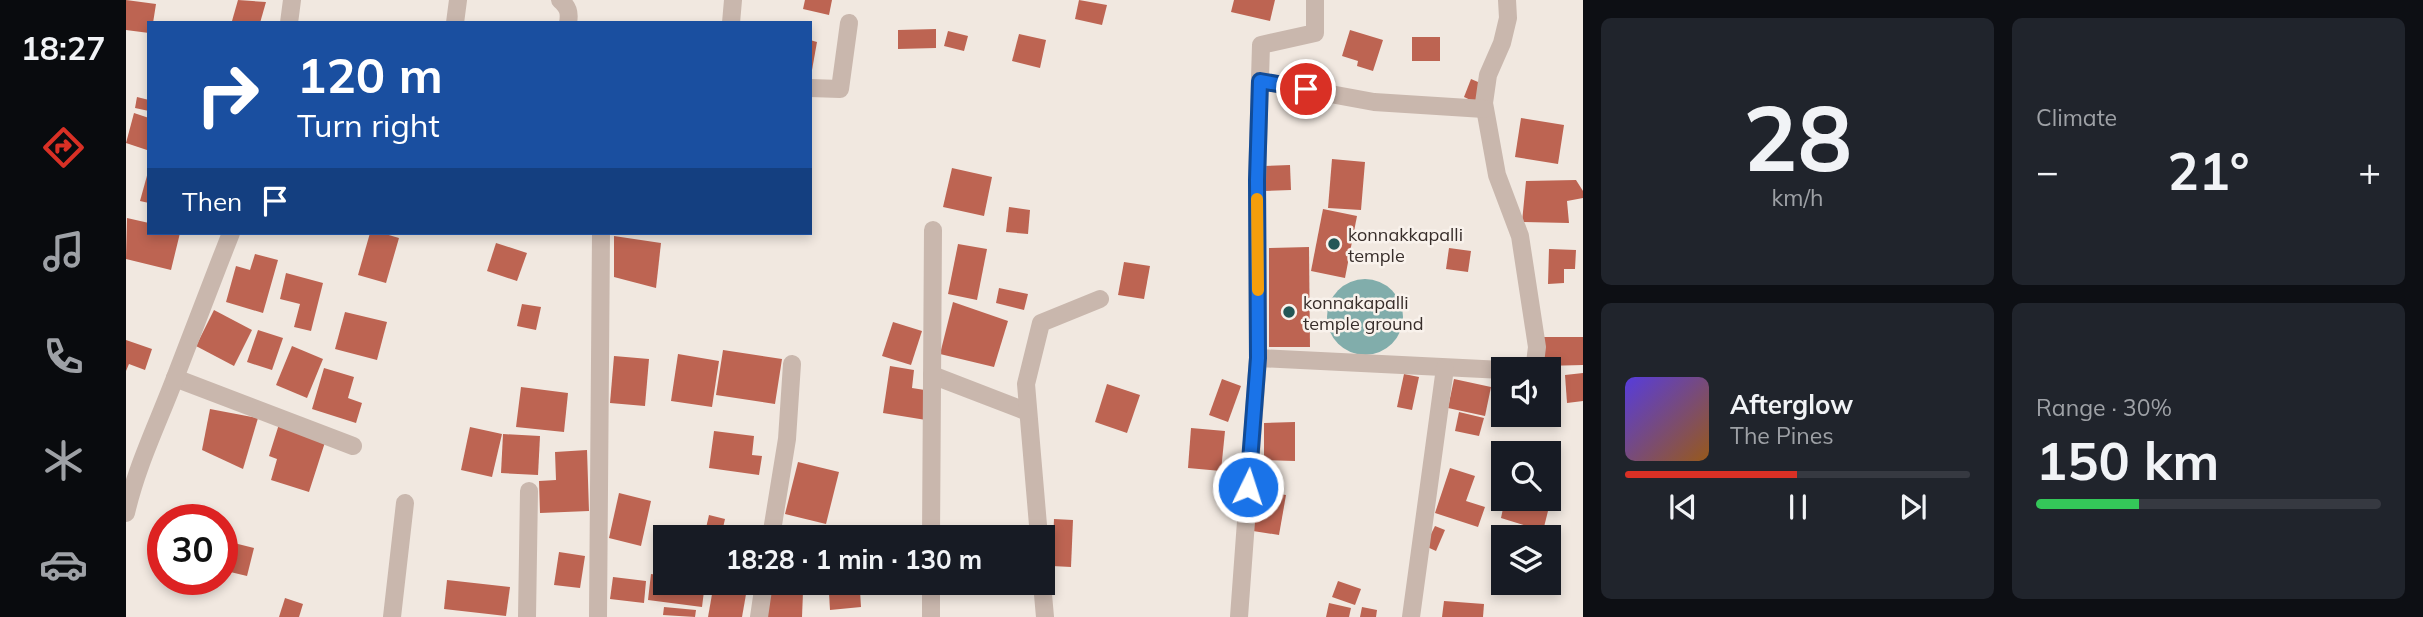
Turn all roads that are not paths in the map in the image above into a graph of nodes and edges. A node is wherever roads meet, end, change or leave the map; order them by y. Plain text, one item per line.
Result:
1 (292, 0) edge
2 (458, 0) edge
3 (560, 0) edge
4 (733, 0) edge
5 (1315, 0) edge
6 (1507, 0) edge
7 (289, 21) edge
8 (455, 21) edge
9 (568, 21) edge
10 (731, 21) edge
11 (849, 23) dead end
12 (1260, 81) junction
13 (812, 88) edge
14 (1484, 109) junction
15 (933, 230) dead end
16 (230, 235) edge
17 (601, 235) edge
18 (1100, 299) dead end
19 (1536, 357) edge
20 (1258, 358) junction
21 (792, 364) dead end
22 (1445, 368) junction
23 (1491, 370) edge
24 (932, 376) junction
25 (175, 378) junction
26 (1028, 412) junction
27 (353, 446) dead end
28 (529, 491) dead end
29 (405, 503) dead end
30 (126, 513) edge
31 (773, 525) edge
32 (931, 525) edge
33 (1038, 525) edge
34 (762, 595) edge
35 (931, 595) edge
36 (1043, 595) edge
37 (392, 617) edge
38 (527, 617) edge
39 (598, 617) edge
40 (759, 617) edge
41 (931, 617) edge
42 (1045, 617) edge
43 (1239, 617) edge
44 (1411, 617) edge

1 - 7 street
2 - 8 street
3 - 9 street
4 - 10 street
5 - 12 street
6 - 14 street
11 - 13 street
12 - 14 street
12 - 20 street
14 - 19 street
15 - 24 street
16 - 25 street
17 - 39 street
18 - 26 street
20 - 22 street
20 - 43 street
21 - 31 street
22 - 23 street
22 - 44 street
24 - 26 street
24 - 32 street
25 - 27 street
25 - 30 street
26 - 33 street
28 - 38 street
29 - 37 street
34 - 40 street
35 - 41 street
36 - 42 street

